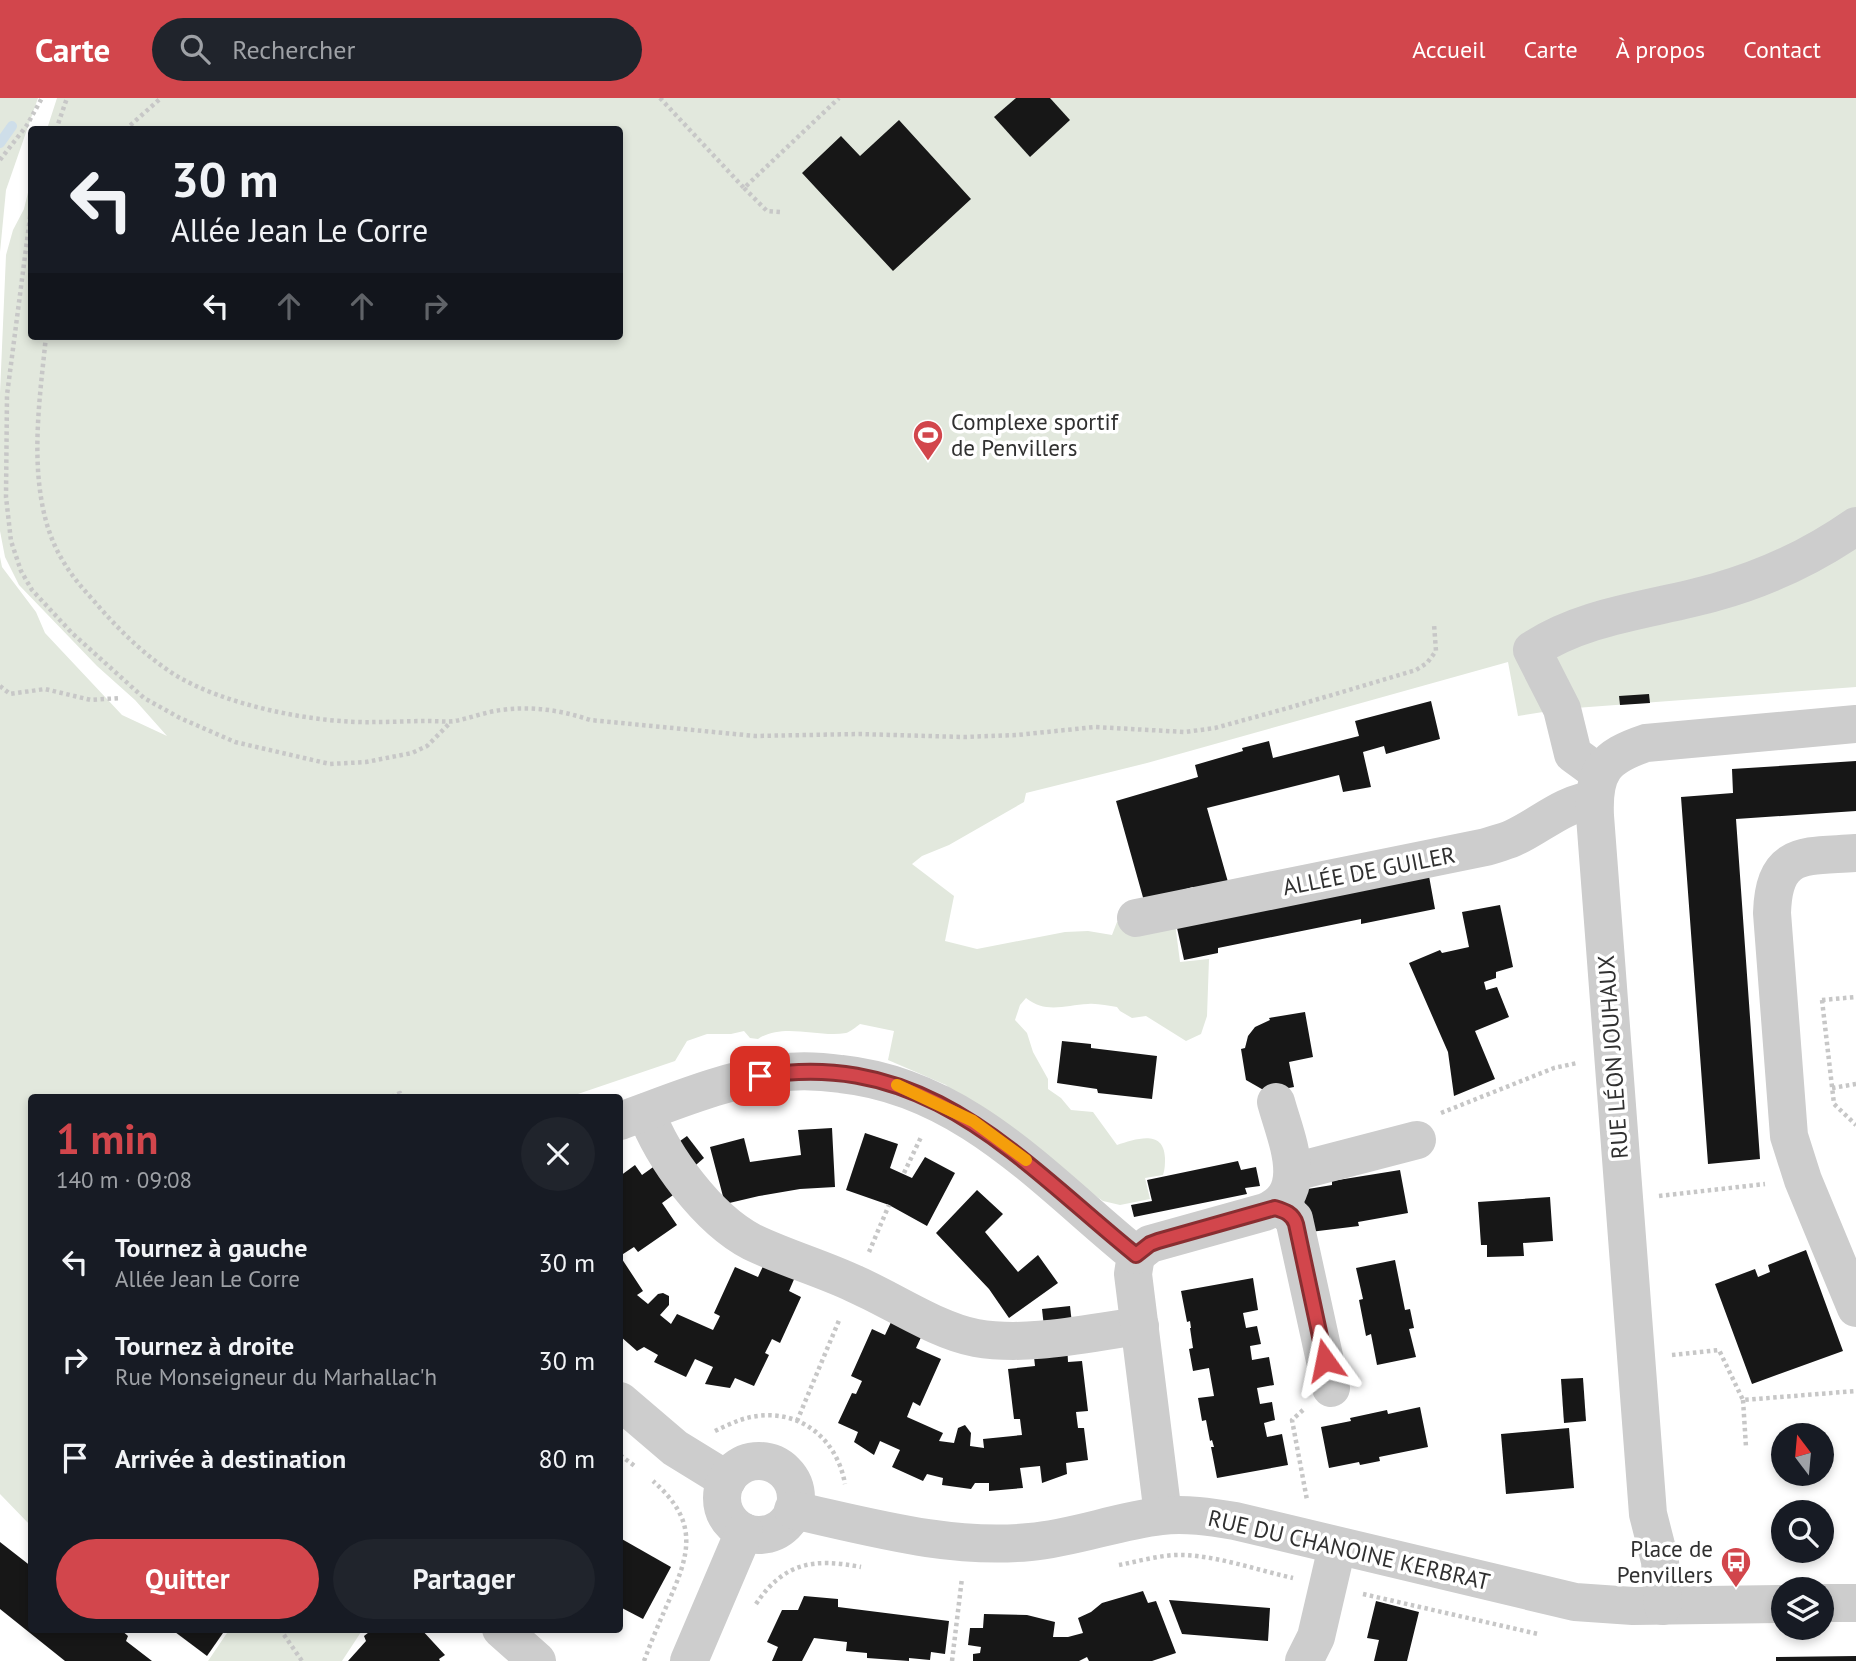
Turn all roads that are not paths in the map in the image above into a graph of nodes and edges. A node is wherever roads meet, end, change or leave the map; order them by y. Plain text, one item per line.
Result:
1 (1856, 526) edge
2 (1856, 724) edge
3 (1597, 786) junction
4 (1493, 819) dead end
5 (1542, 820) junction
6 (1856, 853) edge
7 (1136, 918) dead end
8 (1276, 1102) dead end
9 (633, 1116) edge
10 (1417, 1140) road end
11 (1294, 1172) junction
12 (1275, 1208) junction
13 (1136, 1255) junction
14 (1856, 1308) edge
15 (1140, 1326) junction
16 (1331, 1388) road end
17 (623, 1404) edge
18 (727, 1480) junction
19 (793, 1510) junction
20 (1163, 1516) junction
21 (744, 1532) junction
22 (1320, 1542) junction
23 (1834, 1603) edge
24 (1856, 1603) edge
25 (1771, 1604) edge
26 (1662, 1606) junction
27 (506, 1633) edge
28 (537, 1661) edge
29 (688, 1661) edge
30 (1304, 1661) edge

1 - 3 street
2 - 3 street
3 - 5 street, ALLÉE DE GUILER
3 - 26 street, RUE LÉON JOUHAUX
4 - 5 street
5 - 7 street, ALLÉE DE GUILER
6 - 14 street
8 - 11 street
9 - 13 street
9 - 15 street
10 - 11 street
11 - 12 street
12 - 13 street
12 - 16 street
13 - 15 street
15 - 20 street
17 - 18 street
18 - 19 street
18 - 21 street
19 - 20 street, RUE DU CHANOINE KERBRAT
19 - 21 street
20 - 22 street, RUE DU CHANOINE KERBRAT
21 - 29 street
22 - 26 street, RUE DU CHANOINE KERBRAT
22 - 30 street
23 - 24 street
25 - 26 street, RUE DU CHANOINE KERBRAT
27 - 28 street

